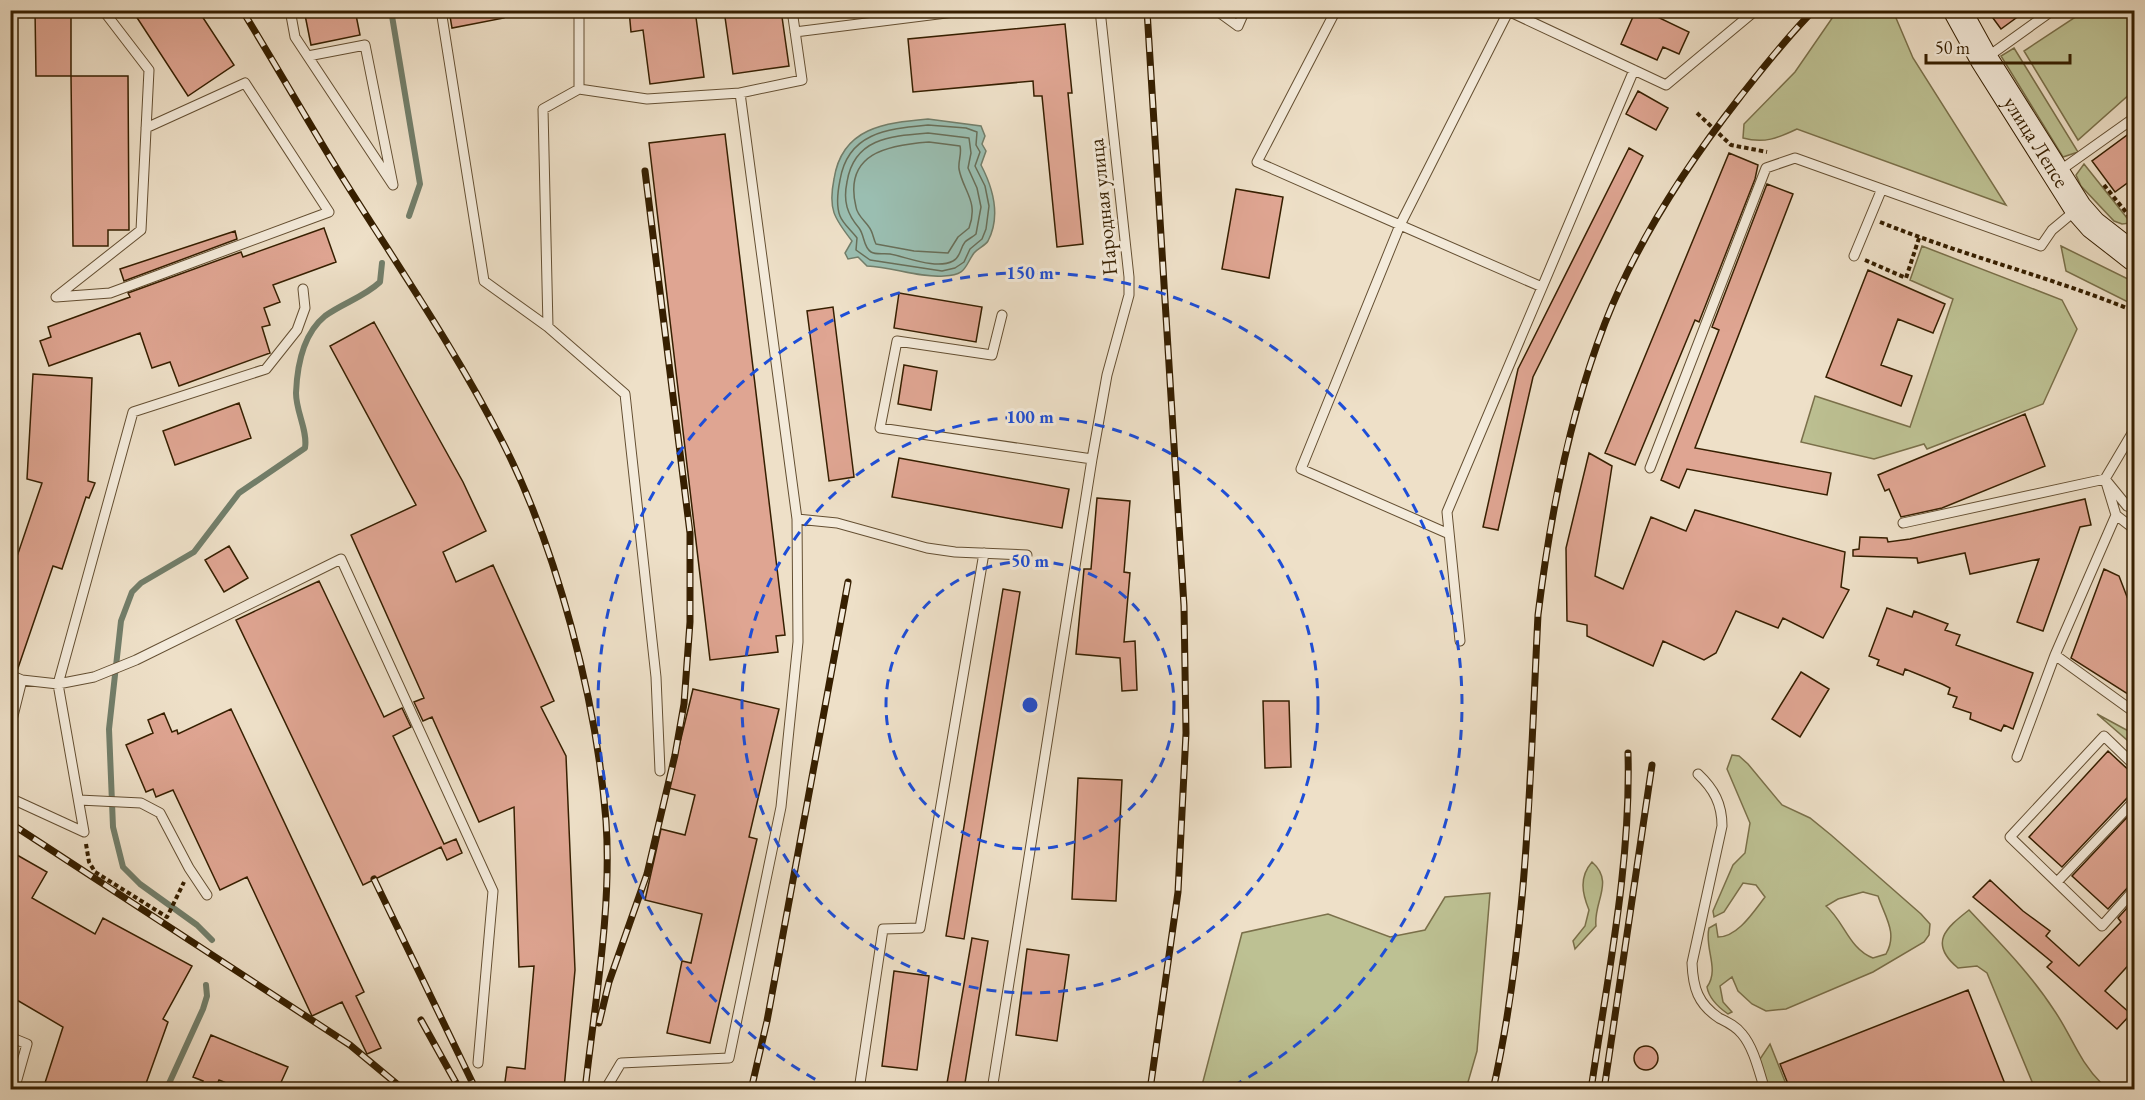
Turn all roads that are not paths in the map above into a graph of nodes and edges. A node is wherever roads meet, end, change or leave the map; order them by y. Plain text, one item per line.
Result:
1 (103, 10) edge
2 (290, 10) edge
3 (441, 10) edge
4 (579, 10) edge
5 (792, 10) edge
6 (1100, 10) edge
7 (1216, 10) edge
8 (1245, 10) edge
9 (1335, 10) edge
10 (1756, 10) edge
11 (1957, 10) edge
12 (2053, 10) edge
13 (964, 11) edge
14 (1507, 11) edge
15 (795, 32) junction
16 (308, 56) junction
17 (1984, 59) junction
18 (1634, 70) junction
19 (579, 89) junction
20 (740, 93) junction
21 (2134, 118) edge
22 (146, 128) junction
23 (2056, 174) junction
24 (1881, 191) junction
25 (2078, 208) junction
26 (1400, 225) junction
27 (1854, 256) road end
28 (2134, 257) edge
29 (1542, 287) junction
30 (303, 289) dead end
31 (1002, 315) dead end
32 (548, 327) junction
33 (2134, 430) edge
34 (1092, 459) junction
35 (1650, 468) dead end
36 (2105, 479) junction
37 (2134, 509) edge
38 (2116, 515) junction
39 (797, 519) junction
40 (1903, 523) dead end
41 (2134, 529) edge
42 (1449, 534) junction
43 (984, 554) junction
44 (1027, 555) dead end
45 (1460, 641) dead end
46 (2055, 655) junction
47 (10, 675) edge
48 (22, 680) junction
49 (58, 684) junction
50 (2134, 712) edge
51 (10, 728) edge
52 (2017, 757) dead end
53 (2134, 765) edge
54 (660, 771) dead end
55 (1698, 774) dead end
56 (10, 798) edge
57 (79, 800) junction
58 (2134, 801) edge
59 (2056, 882) junction
60 (2134, 890) edge
61 (207, 895) dead end
62 (10, 1037) edge
63 (478, 1063) dead end
64 (14, 1089) edge
65 (605, 1089) edge
66 (859, 1089) edge
67 (992, 1089) edge
68 (1765, 1089) edge

1 - 22 lane
2 - 16 lane
3 - 32 lane
4 - 19 lane
5 - 15 lane
6 - 34 lane, Народная улица
7 - 8 lane
9 - 26 lane
10 - 18 lane
11 - 17 main road, улица Лепсе
12 - 17 lane
13 - 15 lane
14 - 18 lane
14 - 26 lane
15 - 20 lane
16 - 16 lane
17 - 23 main road, улица Лепсе
18 - 29 lane
19 - 20 lane
19 - 32 lane
20 - 39 lane
21 - 23 lane
22 - 22 lane
23 - 25 main road, улица Лепсе
24 - 25 lane
24 - 27 lane
24 - 35 lane
25 - 28 main road, улица Лепсе
26 - 29 lane
26 - 42 lane
29 - 42 lane
30 - 49 lane
31 - 34 lane
32 - 54 lane
33 - 36 lane
34 - 67 lane, Народная улица
36 - 37 lane
36 - 38 lane
36 - 40 lane
38 - 41 lane
38 - 46 lane
39 - 43 lane
39 - 65 lane
42 - 45 lane
43 - 44 lane
43 - 66 lane
46 - 50 lane
46 - 52 lane
47 - 48 lane
48 - 49 lane
48 - 51 lane
49 - 57 lane
49 - 63 lane
53 - 59 lane
55 - 68 lane
56 - 57 lane
57 - 61 lane
58 - 59 lane
59 - 60 lane
62 - 64 lane

